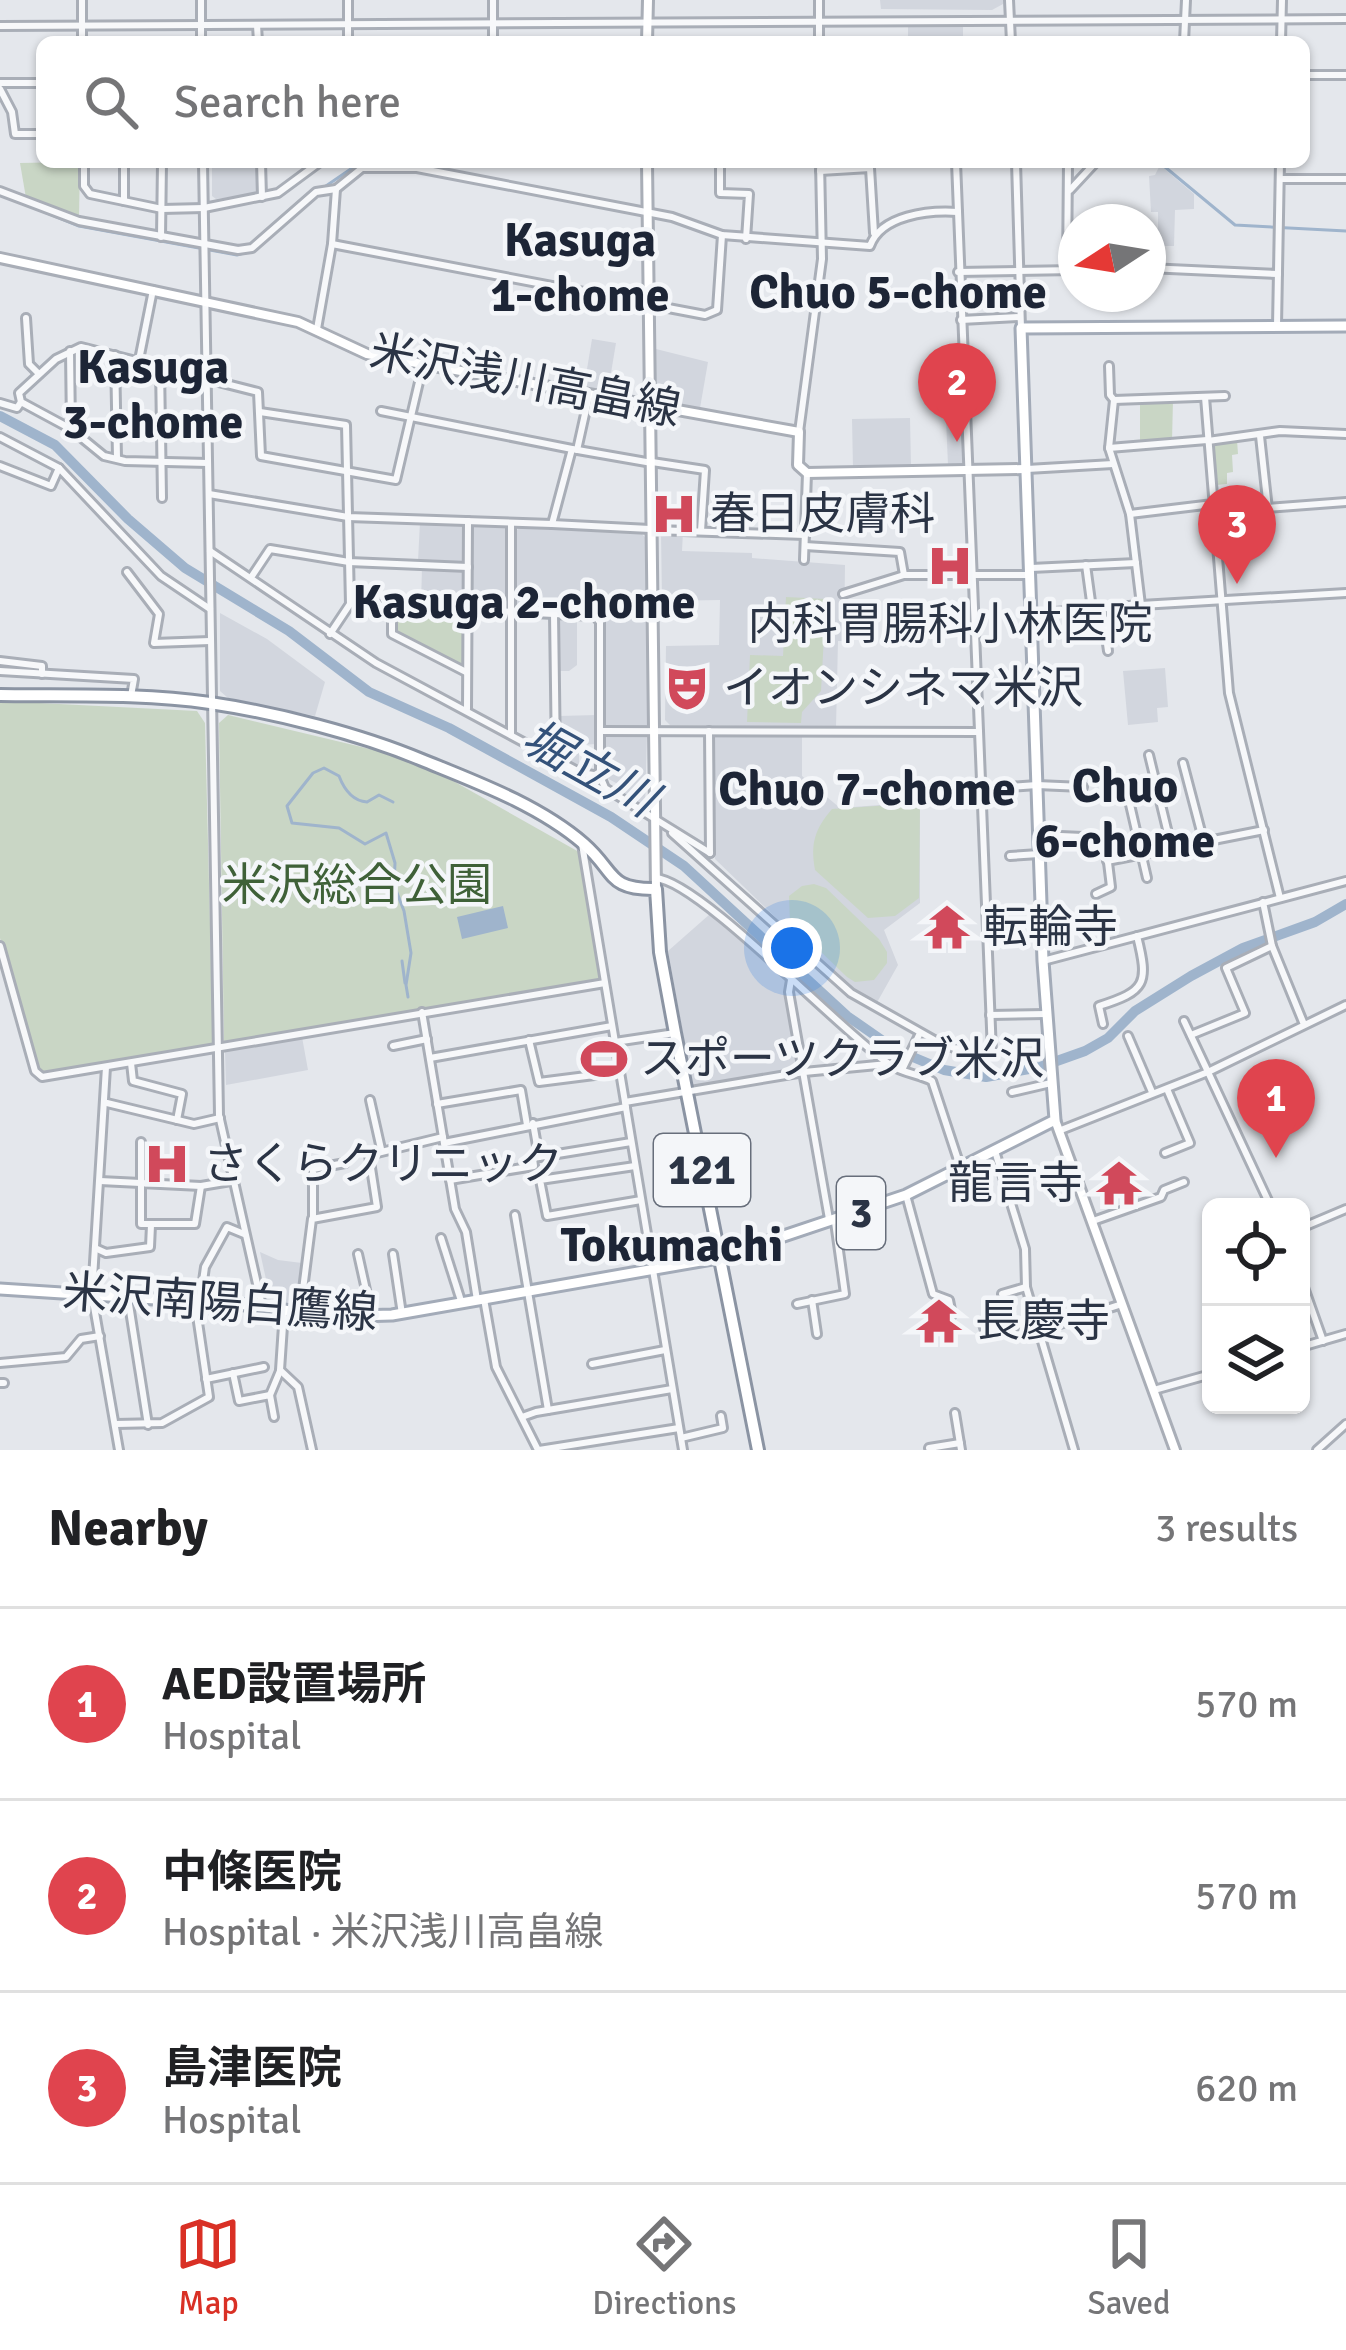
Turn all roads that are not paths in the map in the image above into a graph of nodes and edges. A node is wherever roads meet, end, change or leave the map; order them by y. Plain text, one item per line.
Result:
1 (82, 0) edge
2 (200, 0) edge
3 (348, 0) edge
4 (493, 0) edge
5 (648, 0) edge
6 (819, 0) edge
7 (1009, 0) edge
8 (1186, 0) edge
9 (1282, 0) edge
10 (1186, 19) junction
11 (1282, 19) junction
12 (1346, 19) edge
13 (648, 20) junction
14 (819, 20) junction
15 (493, 21) junction
16 (347, 22) junction
17 (1010, 22) junction
18 (257, 25) junction
19 (0, 26) edge
20 (82, 26) junction
21 (201, 26) junction
22 (82, 36) edge
23 (201, 36) edge
24 (258, 36) edge
25 (348, 36) edge
26 (493, 36) edge
27 (647, 36) edge
28 (819, 36) edge
29 (1011, 36) edge
30 (1185, 36) edge
31 (1281, 36) edge
32 (1310, 75) edge
33 (1346, 75) edge
34 (36, 83) edge
35 (0, 86) edge
36 (36, 134) edge
37 (84, 168) edge
38 (124, 168) edge
39 (161, 168) edge
40 (203, 168) edge
41 (261, 168) edge
42 (306, 168) edge
43 (313, 168) edge
44 (357, 168) edge
45 (417, 168) edge
46 (647, 168) edge
47 (720, 168) edge
48 (820, 168) edge
49 (870, 168) edge
50 (956, 168) edge
51 (1016, 168) edge
52 (1068, 168) edge
53 (1090, 168) edge
54 (1280, 168) edge
55 (308, 172) junction
56 (1280, 179) junction
57 (1346, 179) edge
58 (336, 189) junction
59 (0, 190) edge
60 (1069, 190) junction
61 (262, 197) junction
62 (124, 201) junction
63 (1069, 204) edge
64 (204, 208) junction
65 (162, 209) junction
66 (958, 212) junction
67 (647, 213) junction
68 (874, 233) junction
69 (722, 235) junction
70 (161, 237) junction
71 (746, 239) junction
72 (204, 243) junction
73 (332, 244) junction
74 (823, 244) junction
75 (0, 258) edge
76 (1166, 269) edge
77 (1058, 271) edge
78 (958, 272) junction
79 (1020, 272) junction
80 (1278, 274) junction
81 (153, 290) junction
82 (206, 301) junction
83 (648, 305) junction
84 (26, 318) dead end
85 (961, 320) junction
86 (1020, 323) junction
87 (1346, 326) edge
88 (1277, 328) junction
89 (317, 329) junction
90 (70, 351) junction
91 (116, 355) junction
92 (139, 360) junction
93 (160, 365) junction
94 (423, 365) junction
95 (1109, 366) dead end
96 (39, 374) junction
97 (207, 378) junction
98 (589, 395) junction
99 (1226, 396) dead end
100 (1205, 397) junction
101 (1114, 400) junction
102 (21, 402) junction
103 (0, 403) edge
104 (651, 407) junction
105 (381, 411) dead end
106 (260, 412) junction
107 (413, 416) junction
108 (70, 429) junction
109 (799, 432) junction
110 (1346, 434) edge
111 (1260, 436) junction
112 (0, 437) edge
113 (1208, 441) junction
114 (1109, 448) junction
115 (574, 449) junction
116 (117, 458) junction
117 (161, 459) junction
118 (652, 462) junction
119 (208, 463) junction
120 (1113, 464) junction
121 (0, 466) edge
122 (59, 468) junction
123 (969, 468) junction
124 (1024, 469) junction
125 (347, 470) junction
126 (807, 473) junction
127 (208, 494) junction
128 (162, 498) dead end
129 (1346, 502) edge
130 (1213, 508) junction
131 (1268, 509) junction
132 (1130, 514) junction
133 (348, 517) junction
134 (468, 521) junction
135 (511, 523) junction
136 (552, 524) junction
137 (653, 530) junction
138 (701, 531) junction
139 (805, 535) junction
140 (805, 546) junction
141 (210, 551) junction
142 (804, 560) dead end
143 (349, 562) junction
144 (1136, 563) junction
145 (1085, 564) junction
146 (468, 567) junction
147 (127, 572) dead end
148 (1028, 572) junction
149 (975, 573) junction
150 (904, 575) junction
151 (252, 576) junction
152 (1346, 592) edge
153 (843, 594) dead end
154 (1224, 599) junction
155 (350, 604) junction
156 (1141, 604) junction
157 (210, 607) junction
158 (392, 607) junction
159 (1092, 608) junction
160 (1102, 608) junction
161 (469, 610) junction
162 (512, 612) junction
163 (554, 614) junction
164 (1030, 614) junction
165 (330, 634) junction
166 (211, 641) junction
167 (1108, 650) dead end
168 (0, 661) edge
169 (0, 671) edge
170 (467, 673) junction
171 (42, 674) junction
172 (0, 694) edge
173 (131, 698) junction
174 (211, 703) junction
175 (467, 711) junction
176 (601, 731) junction
177 (654, 731) junction
178 (709, 731) junction
179 (979, 731) junction
180 (511, 735) junction
181 (1149, 754) dead end
182 (556, 759) junction
183 (1183, 764) dead end
184 (600, 776) junction
185 (1125, 783) dead end
186 (1037, 784) junction
187 (1083, 787) dead end
188 (982, 789) junction
189 (655, 823) junction
190 (1264, 830) junction
191 (672, 833) dead end
192 (1039, 835) junction
193 (582, 842) junction
194 (1204, 843) junction
195 (1172, 850) junction
196 (1039, 854) junction
197 (1010, 856) dead end
198 (1141, 856) junction
199 (1107, 861) junction
200 (1147, 878) dead end
201 (1346, 881) edge
202 (655, 884) junction
203 (1096, 894) dead end
204 (1280, 898) junction
205 (1262, 902) junction
206 (1137, 936) junction
207 (0, 946) edge
208 (1272, 946) junction
209 (1043, 961) junction
210 (790, 980) junction
211 (604, 983) junction
212 (1346, 1005) edge
213 (422, 1012) junction
214 (1046, 1014) junction
215 (990, 1015) junction
216 (1184, 1021) dead end
217 (1303, 1022) junction
218 (1103, 1024) dead end
219 (612, 1026) junction
220 (675, 1033) junction
221 (1191, 1035) junction
222 (1128, 1036) dead end
223 (918, 1037) junction
224 (427, 1040) junction
225 (530, 1040) junction
226 (615, 1042) junction
227 (393, 1046) dead end
228 (217, 1048) junction
229 (430, 1058) junction
230 (131, 1063) junction
231 (888, 1064) junction
232 (106, 1067) junction
233 (902, 1069) junction
234 (620, 1072) junction
235 (804, 1072) junction
236 (1208, 1072) junction
237 (1051, 1081) junction
238 (1167, 1089) junction
239 (1152, 1092) junction
240 (687, 1093) junction
241 (1012, 1093) dead end
242 (370, 1100) dead end
243 (107, 1102) junction
244 (437, 1104) junction
245 (625, 1105) junction
246 (220, 1118) junction
247 (177, 1120) junction
248 (530, 1124) junction
249 (1058, 1125) junction
250 (443, 1140) junction
251 (141, 1142) dead end
252 (631, 1142) junction
253 (381, 1150) junction
254 (995, 1151) junction
255 (1165, 1153) dead end
256 (539, 1157) junction
257 (345, 1163) dead end
258 (635, 1166) junction
259 (961, 1169) junction
260 (100, 1180) junction
261 (450, 1180) junction
262 (231, 1181) junction
263 (1184, 1182) dead end
264 (140, 1183) junction
265 (201, 1186) junction
266 (906, 1195) junction
267 (1267, 1198) edge
268 (641, 1199) junction
269 (1346, 1209) edge
270 (515, 1215) dead end
271 (313, 1218) junction
272 (1093, 1221) junction
273 (832, 1222) junction
274 (1310, 1224) edge
275 (151, 1225) junction
276 (244, 1234) junction
277 (441, 1238) dead end
278 (95, 1248) junction
279 (358, 1254) dead end
280 (393, 1254) dead end
281 (718, 1258) junction
282 (653, 1270) junction
283 (1026, 1287) junction
284 (0, 1289) edge
285 (526, 1293) junction
286 (1002, 1294) dead end
287 (92, 1295) junction
288 (128, 1297) junction
289 (480, 1299) junction
290 (812, 1300) junction
291 (197, 1302) junction
292 (462, 1304) junction
293 (796, 1304) dead end
294 (1122, 1304) junction
295 (1310, 1305) edge
296 (262, 1306) junction
297 (284, 1311) junction
298 (300, 1313) junction
299 (402, 1314) junction
300 (952, 1315) dead end
301 (372, 1316) junction
302 (1035, 1319) junction
303 (982, 1321) dead end
304 (1038, 1331) junction
305 (817, 1334) dead end
306 (1346, 1334) edge
307 (100, 1336) junction
308 (1323, 1341) junction
309 (1310, 1345) edge
310 (667, 1350) junction
311 (0, 1363) edge
312 (592, 1364) dead end
313 (263, 1367) dead end
314 (280, 1370) junction
315 (233, 1373) junction
316 (1202, 1377) edge
317 (206, 1379) junction
318 (673, 1389) junction
319 (1154, 1390) junction
320 (270, 1395) junction
321 (548, 1410) junction
322 (955, 1413) dead end
323 (721, 1416) dead end
324 (274, 1417) dead end
325 (522, 1417) junction
326 (116, 1424) junction
327 (1346, 1424) edge
328 (148, 1425) junction
329 (680, 1433) junction
330 (960, 1446) edge
331 (929, 1448) edge
332 (119, 1450) edge
333 (312, 1450) edge
334 (539, 1450) edge
335 (683, 1450) edge
336 (758, 1450) edge
337 (1074, 1450) edge
338 (1175, 1450) edge
339 (1317, 1450) edge

1 - 20 street
2 - 21 street
3 - 16 street
4 - 15 street
5 - 13 main road
6 - 14 street
7 - 17 street
8 - 10 street
9 - 11 street
10 - 11 street
10 - 17 street
10 - 30 street
11 - 12 street
11 - 31 street
13 - 14 street
13 - 15 street
13 - 27 main road
14 - 17 street
14 - 28 street
15 - 16 street
15 - 26 street
16 - 18 street
16 - 25 street
17 - 29 street
18 - 21 street
18 - 24 street
19 - 20 street
20 - 21 street
20 - 22 street
21 - 23 street
32 - 33 street
34 - 35 street
35 - 36 street
37 - 62 street
38 - 62 street
39 - 65 street
40 - 64 street
41 - 61 street
42 - 55 street
43 - 55 street
44 - 58 street
45 - 67 street
46 - 67 main road
47 - 71 street
48 - 74 street
49 - 68 street
50 - 66 street
51 - 79 street
52 - 60 street
53 - 60 street
54 - 56 street
55 - 61 street
56 - 57 street
56 - 80 street
58 - 72 street
58 - 73 street
59 - 70 street
60 - 63 street
61 - 64 street
62 - 65 street
64 - 65 street
64 - 72 street
65 - 70 street
66 - 68 street
66 - 78 street
67 - 69 street
67 - 83 main road
68 - 74 street
69 - 71 street
69 - 83 street
70 - 72 street
71 - 74 street
72 - 82 street
73 - 83 street
73 - 89 street
74 - 109 street
75 - 81 main road, 米沢浅川高畠線
76 - 80 street
77 - 79 street
78 - 79 street
78 - 85 street
79 - 86 street
80 - 88 street
81 - 82 main road, 米沢浅川高畠線
81 - 92 street
82 - 89 main road, 米沢浅川高畠線
82 - 97 street
83 - 104 main road
84 - 96 street
85 - 86 street
85 - 123 street
86 - 88 main road
86 - 124 main road
87 - 88 main road
89 - 94 main road, 米沢浅川高畠線
90 - 91 street
90 - 96 street
90 - 108 street
91 - 92 street
91 - 116 street
92 - 93 street
93 - 97 street
93 - 117 street
94 - 98 main road, 米沢浅川高畠線
94 - 107 street
95 - 101 street
96 - 102 street
97 - 106 street
97 - 119 street
98 - 104 main road, 米沢浅川高畠線
98 - 115 street
99 - 100 street
100 - 101 street
100 - 113 street
101 - 114 street
102 - 103 street
102 - 108 street
104 - 109 main road, 米沢浅川高畠線
104 - 118 main road
105 - 107 street
106 - 125 street
106 - 125 street
107 - 115 street
107 - 125 street
108 - 116 street
109 - 126 main road
110 - 111 street
111 - 113 street
111 - 131 street
112 - 122 street
113 - 114 street
113 - 130 street
114 - 120 street
115 - 118 street
115 - 136 street
116 - 117 street
117 - 119 street
117 - 128 street
118 - 137 main road
118 - 138 street
119 - 127 street
120 - 124 street
120 - 132 street
121 - 122 street
122 - 157 street
123 - 124 main road
123 - 126 main road
123 - 149 street
124 - 148 main road
125 - 133 street
126 - 139 street
127 - 133 street
127 - 141 street
129 - 131 street
130 - 131 street
130 - 132 street
130 - 154 street
132 - 144 street
133 - 134 street
133 - 143 street
134 - 135 street
134 - 146 street
135 - 136 street
135 - 162 street
136 - 137 street
137 - 138 street
137 - 177 main road
138 - 139 street
139 - 140 street
140 - 142 street
140 - 150 street
141 - 151 street
141 - 157 street
143 - 146 street
143 - 151 street
143 - 155 street
144 - 145 street
144 - 156 street
145 - 148 street
145 - 159 street
146 - 161 street
147 - 166 street
148 - 149 street
148 - 164 main road
149 - 150 street
149 - 179 street
150 - 153 street
151 - 165 street
152 - 154 street
154 - 156 street
154 - 190 street
155 - 158 street
155 - 165 street
156 - 160 street
157 - 166 street
158 - 161 street
158 - 170 street
159 - 160 street
159 - 164 street
160 - 167 street
161 - 162 street
161 - 170 street
162 - 163 street
162 - 180 street
163 - 176 street
163 - 182 street
164 - 186 main road
165 - 175 street
166 - 174 street
168 - 171 street
169 - 171 street
170 - 175 street
171 - 173 street
172 - 173 highway
173 - 174 highway
174 - 193 highway
174 - 228 street
175 - 180 street
176 - 177 street
176 - 184 street
177 - 178 street
177 - 189 main road
178 - 179 street
178 - 189 street
179 - 188 street
180 - 182 street
181 - 195 street
182 - 184 street
183 - 194 street
184 - 189 street
185 - 198 street
186 - 187 street
186 - 188 street
186 - 192 main road
188 - 215 street
189 - 202 main road
190 - 194 street
190 - 204 street
191 - 223 street
192 - 196 main road
192 - 199 street
193 - 202 highway
193 - 211 street
194 - 195 street
195 - 198 street
196 - 197 street
196 - 209 main road
198 - 199 street
198 - 200 street
199 - 203 street
201 - 204 street
202 - 210 street
202 - 220 highway, 121
204 - 205 street
205 - 206 street
205 - 208 street
206 - 209 street
206 - 218 street
207 - 232 street
208 - 217 street
208 - 221 street
209 - 214 main road
210 - 231 street
210 - 235 street
211 - 213 street
211 - 219 street
212 - 217 street
213 - 224 street
213 - 228 street
214 - 215 street
214 - 237 main road
215 - 223 street
216 - 221 street
217 - 236 street
219 - 225 street
219 - 226 street
220 - 226 street
220 - 240 highway, 121
221 - 236 street
222 - 239 street
223 - 233 street
224 - 227 street
224 - 229 street
225 - 229 street
225 - 234 street
226 - 234 street
228 - 230 street
228 - 246 street
229 - 244 street
230 - 232 street
230 - 247 street
231 - 233 street
231 - 235 street
232 - 243 street
233 - 259 street
234 - 245 street
235 - 240 street
235 - 273 street
236 - 238 street
236 - 267 street
237 - 241 street
237 - 249 main road
238 - 239 street
238 - 255 street
239 - 249 street
240 - 245 street
240 - 281 highway, 121
242 - 253 street
243 - 247 street
243 - 260 street
244 - 248 street
244 - 250 street
245 - 248 street
245 - 252 street
246 - 247 street
246 - 262 street
248 - 250 street
248 - 256 street
249 - 254 main road, 3
249 - 272 main road
250 - 253 street
250 - 261 street
251 - 264 street
252 - 256 street
252 - 258 street
253 - 271 street
254 - 259 main road, 3
254 - 283 street
256 - 261 street
257 - 271 street
258 - 268 street
258 - 268 street
259 - 266 main road, 3
260 - 264 street
260 - 278 street
261 - 289 street
262 - 265 street
262 - 276 street
263 - 272 street
264 - 265 street
264 - 275 street
265 - 275 street
266 - 273 main road, 3
266 - 300 street
268 - 282 street
269 - 274 street
270 - 285 street
271 - 298 street
272 - 294 main road
273 - 281 main road, 3
273 - 290 street
275 - 278 street
276 - 291 street
276 - 296 street
277 - 292 street
278 - 287 street
279 - 301 street
280 - 299 street
281 - 282 main road, 3
281 - 336 highway, 121
282 - 285 main road, 米沢南陽白鷹線 / 3
282 - 310 street
283 - 286 street
283 - 302 street
284 - 287 main road, 米沢南陽白鷹線 / 3
285 - 289 main road, 米沢南陽白鷹線 / 3
285 - 321 street
287 - 288 main road, 米沢南陽白鷹線 / 3
287 - 307 street
288 - 291 main road, 米沢南陽白鷹線 / 3
288 - 328 street
289 - 292 main road, 米沢南陽白鷹線 / 3
289 - 325 street
290 - 293 street
290 - 305 street
291 - 296 main road, 米沢南陽白鷹線 / 3
291 - 317 street
292 - 299 main road, 米沢南陽白鷹線 / 3
294 - 304 street
294 - 319 main road
295 - 308 street
296 - 297 main road, 米沢南陽白鷹線 / 3
297 - 298 main road, 米沢南陽白鷹線 / 3
297 - 314 street
298 - 301 main road, 米沢南陽白鷹線 / 3
299 - 301 main road, 米沢南陽白鷹線 / 3
302 - 303 street
302 - 304 street
304 - 337 street
306 - 308 street
307 - 311 street
307 - 326 street
308 - 309 street
310 - 312 street
310 - 318 street
313 - 315 street
314 - 320 street
314 - 333 street
315 - 317 street
315 - 320 street
316 - 319 street
317 - 328 street
318 - 321 street
318 - 329 street
319 - 338 main road
320 - 324 street
321 - 325 street
322 - 330 street
323 - 329 street
325 - 334 street
326 - 328 street
326 - 332 street
327 - 339 street
329 - 334 street
329 - 335 street
330 - 331 street

